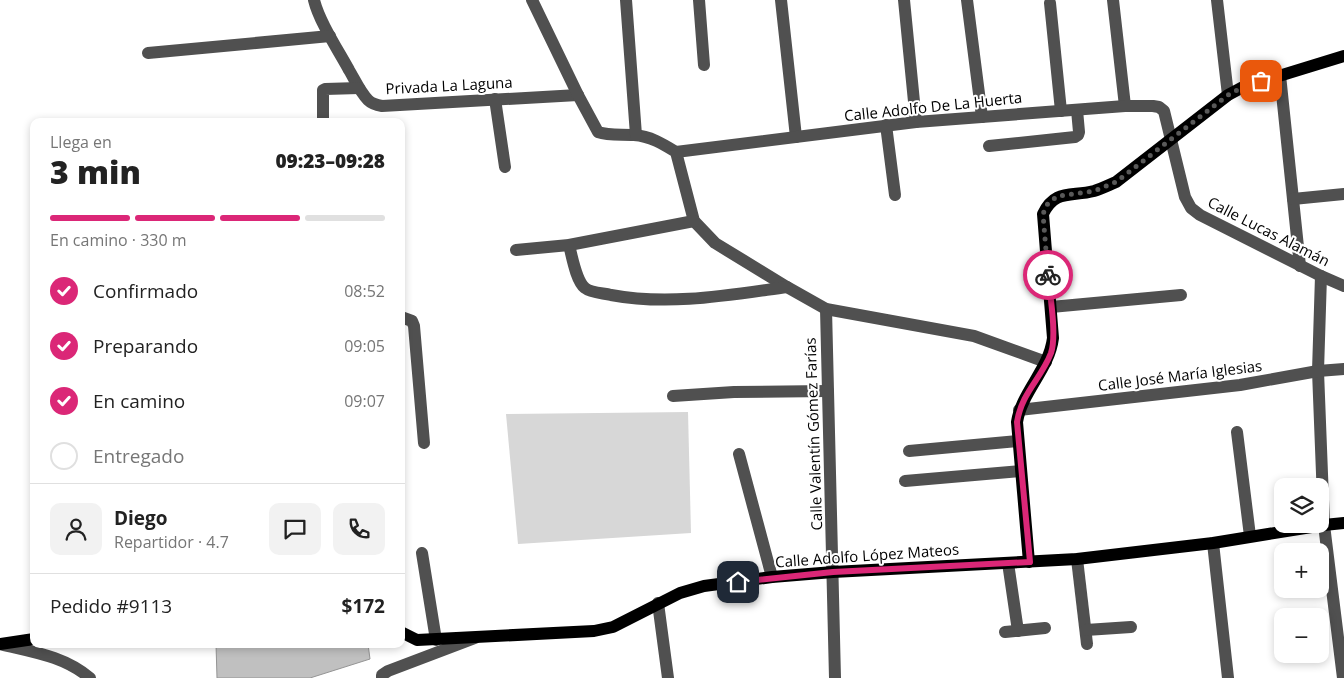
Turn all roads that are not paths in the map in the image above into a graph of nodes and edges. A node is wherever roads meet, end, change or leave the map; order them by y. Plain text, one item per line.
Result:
1 (314, 0) edge
2 (532, 0) edge
3 (626, 0) edge
4 (699, 0) edge
5 (781, 0) edge
6 (904, 0) edge
7 (967, 0) edge
8 (1112, 0) edge
9 (1217, 0) edge
10 (1050, 3) dead end
11 (330, 36) junction
12 (148, 53) dead end
13 (1344, 56) edge
14 (704, 64) dead end
15 (1280, 75) junction
16 (359, 88) junction
17 (578, 95) junction
18 (1228, 95) junction
19 (495, 99) junction
20 (1125, 106) junction
21 (1077, 110) junction
22 (1061, 111) junction
23 (982, 117) junction
24 (323, 118) edge
25 (916, 122) junction
26 (886, 125) junction
27 (636, 135) junction
28 (796, 136) junction
29 (1171, 139) junction
30 (989, 146) dead end
31 (676, 152) junction
32 (504, 167) dead end
33 (1344, 194) edge
34 (895, 195) dead end
35 (1293, 199) junction
36 (694, 221) junction
37 (569, 245) junction
38 (516, 250) dead end
39 (1300, 266) junction
40 (1321, 276) junction
41 (1344, 286) edge
42 (787, 287) junction
43 (1182, 295) dead end
44 (1051, 307) junction
45 (826, 309) junction
46 (405, 318) edge
47 (1046, 362) junction
48 (1344, 369) edge
49 (1318, 371) junction
50 (828, 391) junction
51 (673, 396) dead end
52 (1019, 410) junction
53 (1237, 432) dead end
54 (1018, 441) junction
55 (424, 443) dead end
56 (909, 451) dead end
57 (739, 454) dead end
58 (1020, 471) junction
59 (1322, 478) edge
60 (906, 481) dead end
61 (1344, 523) edge
62 (1329, 524) edge
63 (1274, 532) edge
64 (1325, 533) edge
65 (1250, 536) junction
66 (1212, 543) junction
67 (422, 553) dead end
68 (1077, 559) junction
69 (1030, 562) junction
70 (1008, 563) junction
71 (833, 572) junction
72 (772, 577) junction
73 (658, 603) junction
74 (1045, 628) dead end
75 (1131, 628) dead end
76 (1086, 630) junction
77 (405, 634) edge
78 (477, 637) junction
79 (30, 640) edge
80 (436, 640) junction
81 (0, 644) edge
82 (1087, 644) dead end
83 (1342, 647) edge
84 (90, 678) edge
85 (382, 678) edge
86 (668, 678) edge
87 (835, 678) edge
88 (1228, 678) edge
89 (1343, 678) edge

1 - 11 street, Privada La Laguna
2 - 17 street
3 - 27 street
4 - 14 street
5 - 28 street
6 - 25 street
7 - 23 street
8 - 20 street
9 - 18 street
10 - 22 street
11 - 12 street
11 - 16 street, Privada La Laguna
13 - 15 main road
15 - 18 main road
15 - 35 street
16 - 19 street, Privada La Laguna
16 - 24 street
17 - 19 street, Privada La Laguna
17 - 27 street
18 - 29 main road
19 - 32 street
20 - 21 street, Calle Adolfo De La Huerta
20 - 29 street, Calle Adolfo De La Huerta
21 - 22 street, Calle Adolfo De La Huerta
21 - 30 street
22 - 23 street, Calle Adolfo De La Huerta
23 - 25 street, Calle Adolfo De La Huerta
25 - 26 street, Calle Adolfo De La Huerta
26 - 28 street, Calle Adolfo De La Huerta
26 - 34 street
27 - 31 street
28 - 31 street, Calle Adolfo De La Huerta
29 - 39 street, Calle Lucas Alamán
29 - 44 main road
31 - 36 street
33 - 35 street
35 - 39 street
36 - 37 street
36 - 42 street
37 - 38 street
37 - 42 street
39 - 40 street, Calle Lucas Alamán
40 - 41 street, Calle Lucas Alamán
40 - 49 street
42 - 45 street
43 - 44 street
44 - 47 main road
45 - 47 street
45 - 50 street, Calle Valentín Gómez Farías
46 - 55 street
47 - 52 main road
48 - 49 street, Calle José María Iglesias
49 - 52 street, Calle José María Iglesias
49 - 59 street
50 - 51 street
50 - 71 street, Calle Valentín Gómez Farías
52 - 54 main road
53 - 65 street
54 - 56 street
54 - 58 main road
57 - 72 street
58 - 60 street
58 - 69 main road
61 - 62 main road, Calle Adolfo López Mateos
63 - 65 main road, Calle Adolfo López Mateos
64 - 83 street
65 - 66 main road, Calle Adolfo López Mateos
66 - 68 main road, Calle Adolfo López Mateos
66 - 88 street
67 - 80 street
68 - 69 main road, Calle Adolfo López Mateos
68 - 76 street
69 - 70 main road, Calle Adolfo López Mateos
70 - 71 main road, Calle Adolfo López Mateos
70 - 74 street
71 - 72 main road, Calle Adolfo López Mateos
71 - 87 street, Calle Valentín Gómez Farías
72 - 73 main road, Calle Adolfo López Mateos
73 - 78 main road, Calle Adolfo López Mateos
73 - 86 street
75 - 76 street
76 - 82 street
77 - 80 main road, Calle Adolfo López Mateos
78 - 80 main road, Calle Adolfo López Mateos
78 - 85 street
79 - 81 main road
81 - 84 street
83 - 89 street

